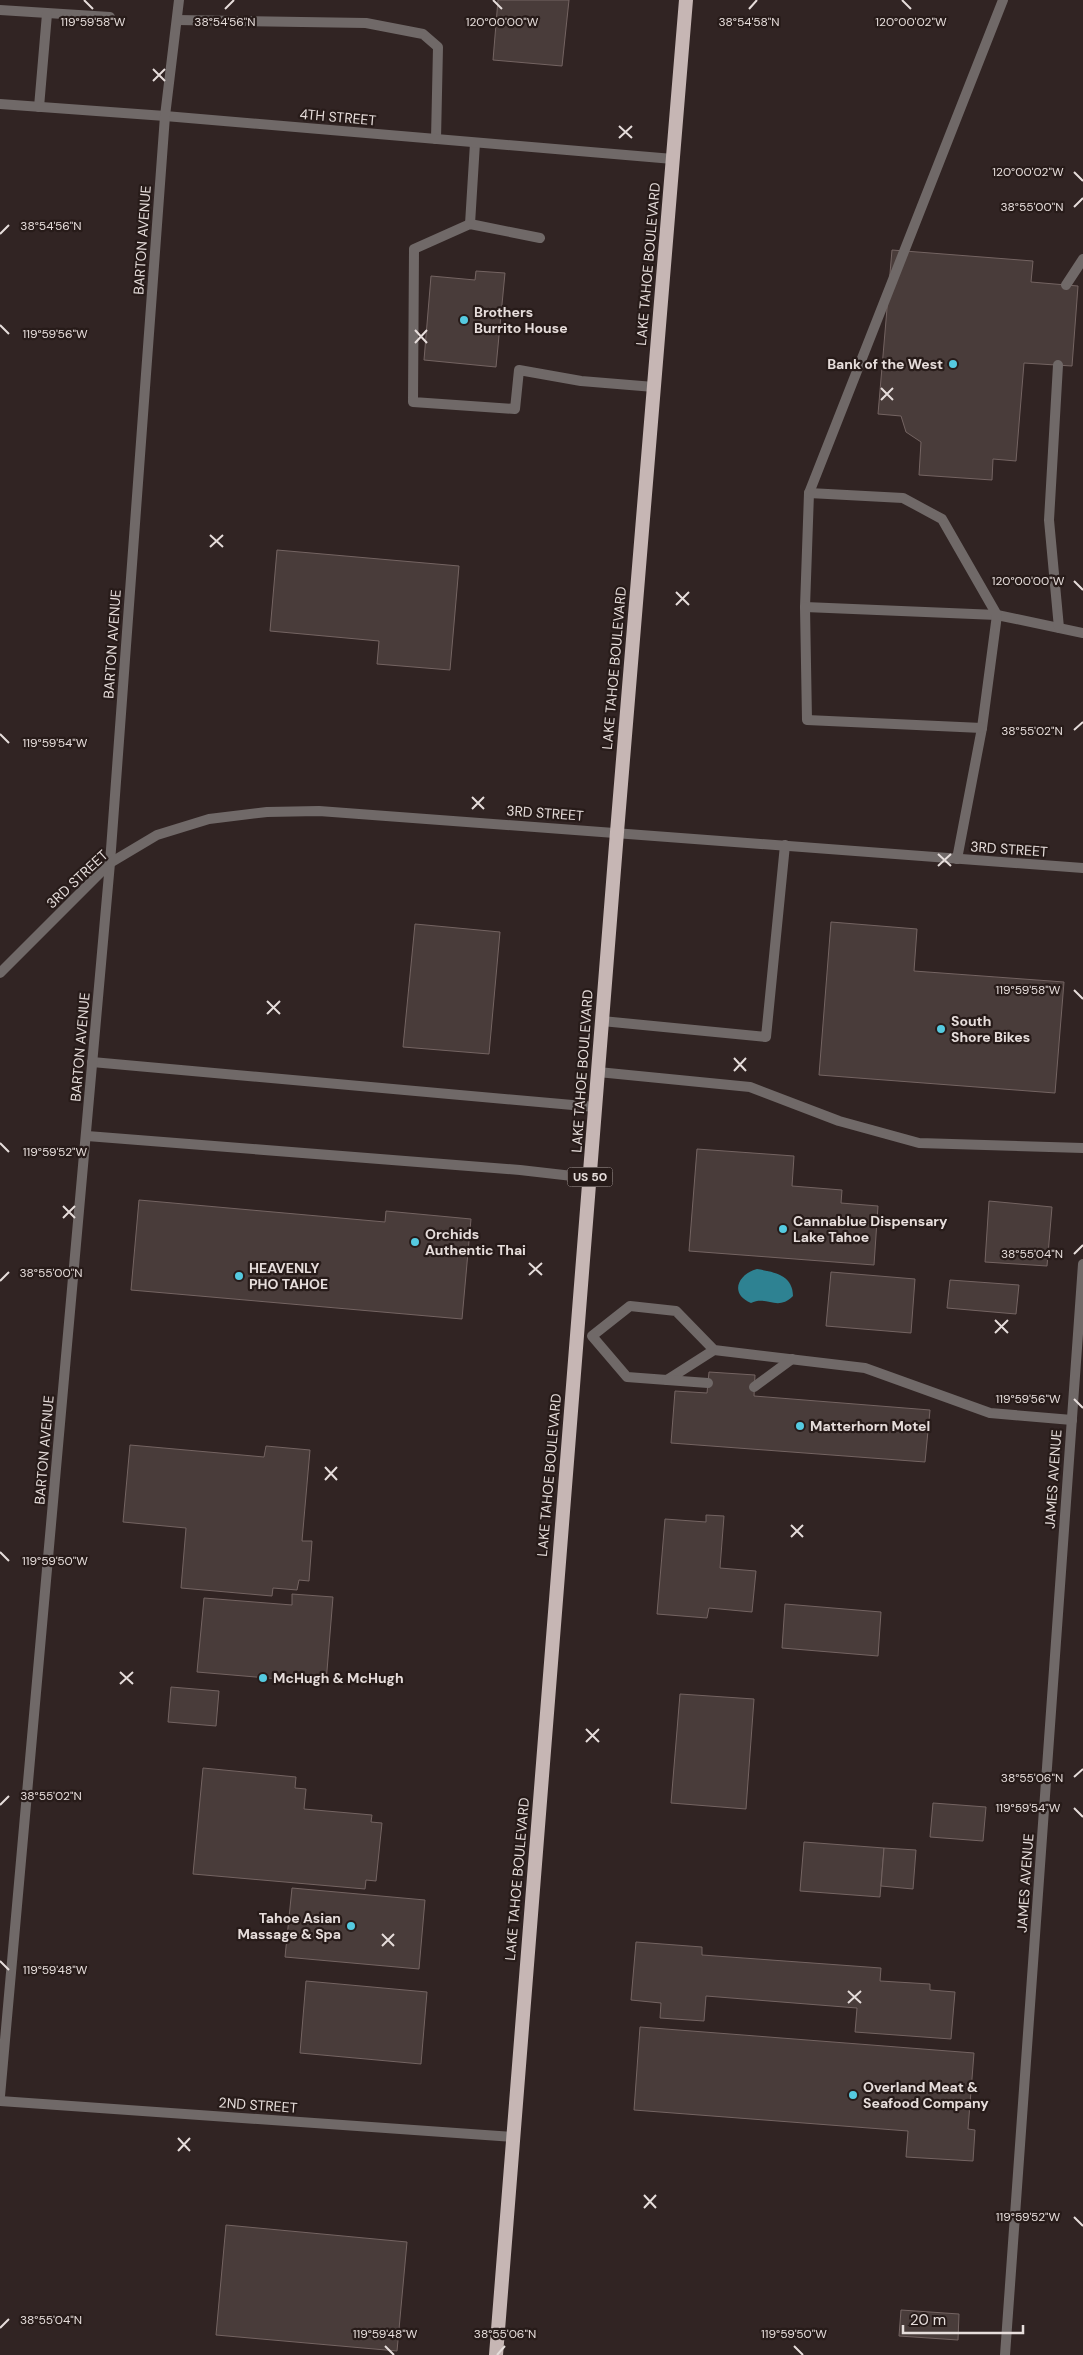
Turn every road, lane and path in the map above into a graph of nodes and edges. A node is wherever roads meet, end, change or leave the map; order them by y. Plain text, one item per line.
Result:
1 (179, 0) edge
2 (686, 0) edge
3 (1003, 0) edge
4 (0, 10) edge
5 (48, 14) junction
6 (110, 18) dead end
7 (177, 20) junction
8 (0, 104) edge
9 (39, 107) junction
10 (165, 116) junction
11 (436, 139) junction
12 (475, 143) junction
13 (673, 160) junction
14 (470, 224) junction
15 (540, 238) dead end
16 (1083, 260) edge
17 (1066, 285) dead end
18 (1058, 365) dead end
19 (654, 387) junction
20 (809, 493) junction
21 (805, 608) junction
22 (998, 615) junction
23 (1059, 628) junction
24 (1083, 633) edge
25 (982, 728) junction
26 (617, 832) junction
27 (785, 845) junction
28 (957, 859) junction
29 (110, 864) junction
30 (1083, 868) edge
31 (0, 973) edge
32 (602, 1021) junction
33 (92, 1062) junction
34 (598, 1072) junction
35 (595, 1107) junction
36 (87, 1136) junction
37 (1083, 1148) edge
38 (590, 1178) junction
39 (1083, 1264) edge
40 (576, 1336) junction
41 (592, 1336) junction
42 (714, 1350) junction
43 (792, 1359) junction
44 (667, 1380) junction
45 (708, 1382) dead end
46 (754, 1387) dead end
47 (1072, 1420) junction
48 (0, 2096) edge
49 (0, 2101) edge
50 (513, 2137) junction
51 (496, 2355) edge
52 (1004, 2355) edge

1 - 7 street, BARTON AVENUE
2 - 13 highway, LAKE TAHOE BOULEVARD / US 50
3 - 20 street
4 - 5 street
5 - 6 street
5 - 9 street
7 - 10 street, BARTON AVENUE
7 - 11 street
8 - 9 street, 4TH STREET
9 - 10 street, 4TH STREET
10 - 11 street, 4TH STREET
10 - 29 street, BARTON AVENUE
11 - 12 street, 4TH STREET
12 - 13 street, 4TH STREET
12 - 14 street
13 - 19 highway, LAKE TAHOE BOULEVARD / US 50
14 - 15 street
14 - 19 street
16 - 17 street
18 - 23 street
19 - 26 highway, LAKE TAHOE BOULEVARD / US 50
20 - 21 street
20 - 22 street
21 - 22 street
21 - 25 street
22 - 23 street
22 - 25 street
23 - 24 street
25 - 28 street
26 - 27 street, 3RD STREET
26 - 29 street, 3RD STREET
26 - 32 highway, LAKE TAHOE BOULEVARD / US 50
27 - 28 street, 3RD STREET
27 - 32 street
28 - 30 street, 3RD STREET
29 - 31 street, 3RD STREET
29 - 33 street, BARTON AVENUE
32 - 34 highway, LAKE TAHOE BOULEVARD / US 50
33 - 35 street
33 - 36 street, BARTON AVENUE
34 - 35 highway, LAKE TAHOE BOULEVARD / US 50
34 - 37 street
35 - 38 highway, LAKE TAHOE BOULEVARD / US 50
36 - 38 street
36 - 48 street, BARTON AVENUE
38 - 40 highway, LAKE TAHOE BOULEVARD / US 50
39 - 47 street, JAMES AVENUE
40 - 41 street
40 - 50 highway, LAKE TAHOE BOULEVARD / US 50
41 - 42 street
41 - 44 street
42 - 43 street
42 - 44 street
43 - 46 street
43 - 47 street
44 - 45 street
47 - 52 street, JAMES AVENUE
49 - 50 street, 2ND STREET
50 - 51 highway, LAKE TAHOE BOULEVARD / US 50

